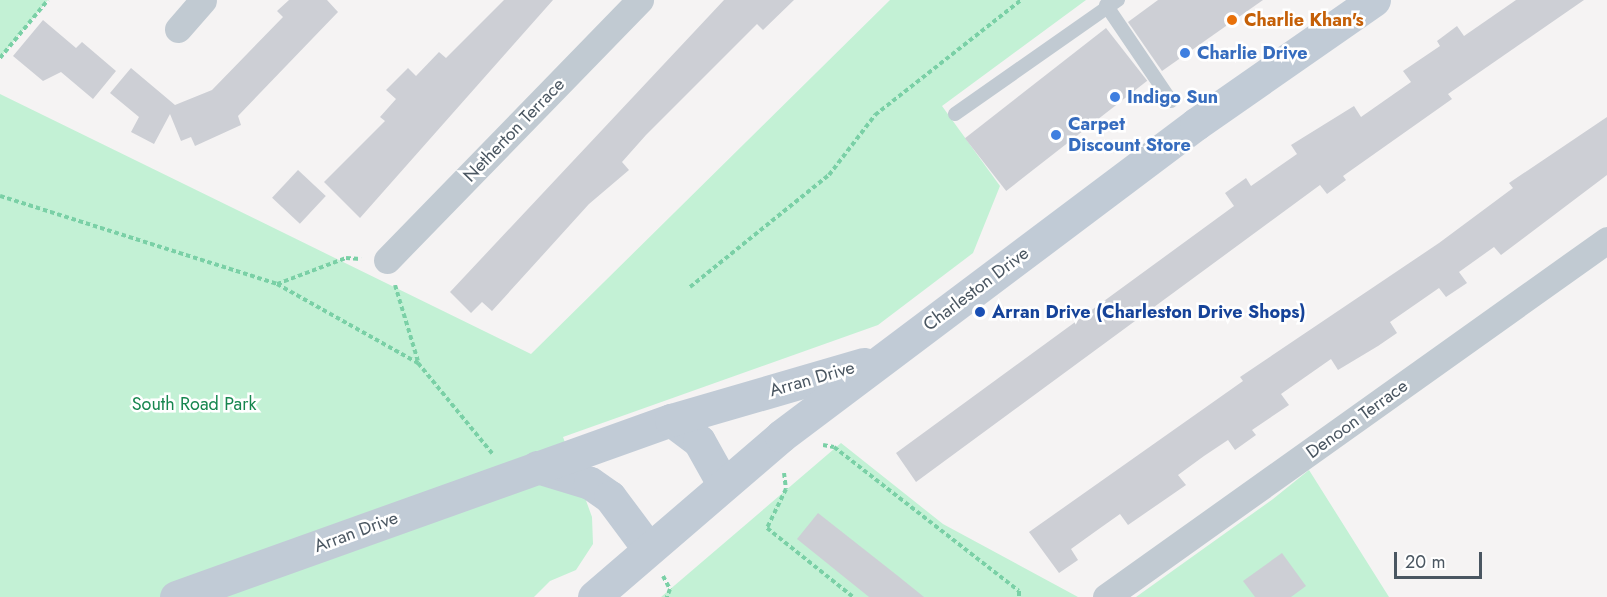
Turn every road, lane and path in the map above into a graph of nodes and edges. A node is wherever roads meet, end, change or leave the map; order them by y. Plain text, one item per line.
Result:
1 (48, 0) edge
2 (203, 0) edge
3 (640, 0) edge
4 (1021, 0) edge
5 (1374, 0) edge
6 (1112, 3) edge
7 (178, 29) dead end
8 (0, 58) edge
9 (1171, 101) dead end
10 (955, 114) dead end
11 (0, 196) edge
12 (1607, 240) edge
13 (346, 258) dead end
14 (387, 260) joint
15 (277, 284) junction
16 (690, 287) dead end
17 (883, 359) junction
18 (418, 363) junction
19 (671, 420) junction
20 (781, 436) junction
21 (499, 463) dead end
22 (537, 467) junction
23 (723, 483) junction
24 (648, 548) junction
25 (176, 597) edge
26 (594, 597) edge
27 (853, 597) edge
28 (1019, 597) edge
29 (1106, 597) edge

1 - 8 path
2 - 7 street
3 - 14 street, Netherton Terrace
4 - 16 path
5 - 17 street, Charleston Drive
6 - 9 lane
6 - 10 lane
11 - 15 path
12 - 29 street, Denoon Terrace
13 - 15 path
14 - 18 path
15 - 18 path
17 - 19 street, Arran Drive
17 - 20 street, Charleston Drive
18 - 21 path
19 - 22 street, Arran Drive
19 - 23 street
20 - 23 street, Charleston Drive
20 - 27 path
20 - 28 path
22 - 24 street
22 - 25 street, Arran Drive
23 - 24 street, Charleston Drive
24 - 26 street, Charleston Drive

